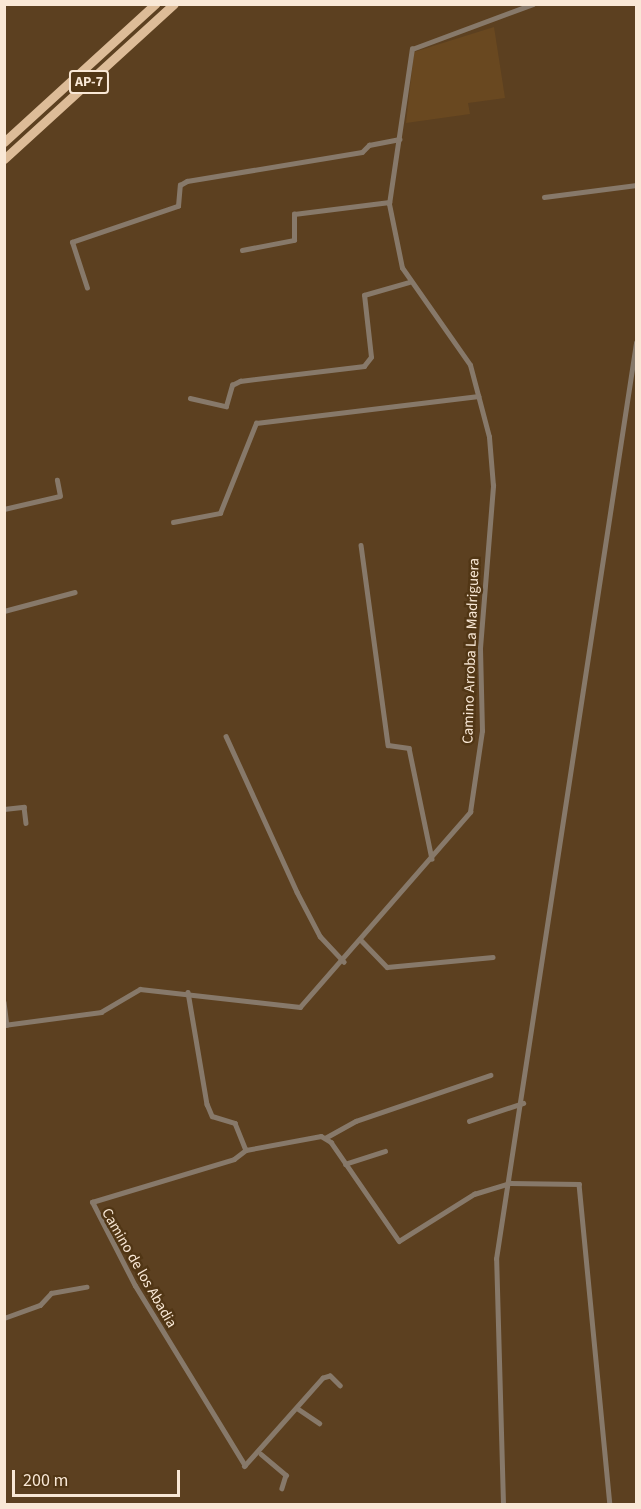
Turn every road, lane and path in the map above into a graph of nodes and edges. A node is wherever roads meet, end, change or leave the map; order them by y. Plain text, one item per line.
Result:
1 (155, 4) edge
2 (174, 4) edge
3 (533, 4) edge
4 (399, 139) junction
5 (4, 142) edge
6 (4, 159) edge
7 (636, 184) edge
8 (544, 197) dead end
9 (389, 202) junction
10 (242, 250) dead end
11 (410, 282) junction
12 (87, 288) dead end
13 (636, 343) edge
14 (478, 396) junction
15 (190, 398) dead end
16 (57, 480) dead end
17 (4, 509) edge
18 (173, 522) dead end
19 (360, 545) dead end
20 (75, 592) dead end
21 (4, 611) edge
22 (226, 736) dead end
23 (4, 809) edge
24 (26, 823) dead end
25 (432, 859) junction
26 (362, 941) junction
27 (493, 957) dead end
28 (344, 962) junction
29 (188, 992) junction
30 (4, 1002) edge
31 (6, 1025) edge
32 (490, 1075) dead end
33 (523, 1102) junction
34 (469, 1121) dead end
35 (325, 1138) junction
36 (246, 1150) junction
37 (385, 1150) dead end
38 (345, 1164) junction
39 (510, 1183) junction
40 (86, 1287) dead end
41 (4, 1318) edge
42 (340, 1386) dead end
43 (297, 1408) junction
44 (319, 1424) dead end
45 (261, 1454) junction
46 (282, 1488) dead end
47 (503, 1504) edge
48 (610, 1504) edge

1 - 5 highway, AP-7
2 - 6 highway, AP-7
3 - 4 street, Camino Arroba La Madriguera
4 - 9 street, Camino Arroba La Madriguera
4 - 12 street
7 - 8 street
9 - 10 street
9 - 11 street, Camino Arroba La Madriguera
11 - 14 street, Camino Arroba La Madriguera
11 - 15 street
13 - 33 street
14 - 18 street
14 - 25 street, Camino Arroba La Madriguera
16 - 17 street
19 - 25 street
20 - 21 street
22 - 28 street
23 - 24 street
25 - 26 street, Camino Arroba La Madriguera
26 - 27 street
26 - 28 street, Camino Arroba La Madriguera
28 - 29 street, Camino Arroba La Madriguera
29 - 31 street, Camino Arroba La Madriguera
29 - 36 street
30 - 31 street
32 - 35 street, Camino de los Abadia
33 - 34 street
33 - 39 street
35 - 36 street, Camino de los Abadia
35 - 38 street
36 - 45 street, Camino de los Abadia
37 - 38 street
38 - 39 street
39 - 47 street
39 - 48 street
40 - 41 street
42 - 43 street
43 - 44 street
43 - 45 street
45 - 46 street

